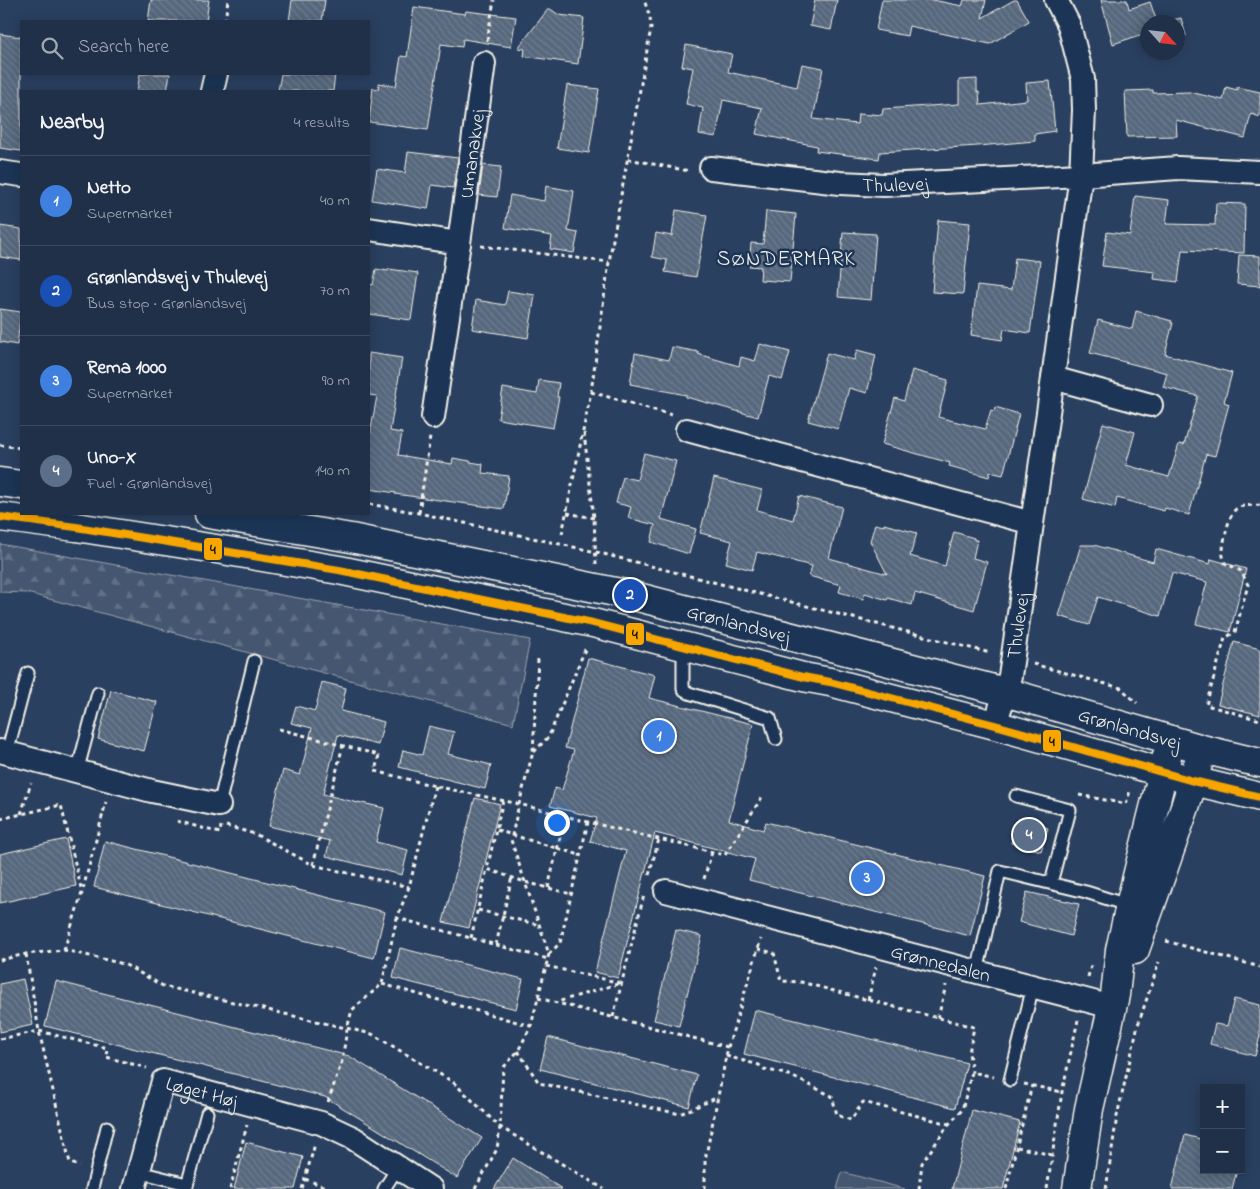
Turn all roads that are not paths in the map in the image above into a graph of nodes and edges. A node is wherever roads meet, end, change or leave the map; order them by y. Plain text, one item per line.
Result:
1 (1056, 0) edge
2 (484, 63) road end
3 (216, 75) edge
4 (212, 90) edge
5 (711, 168) road end
6 (0, 172) edge
7 (1260, 172) edge
8 (20, 175) edge
9 (1081, 175) junction
10 (370, 229) edge
11 (459, 243) junction
12 (1054, 378) junction
13 (1151, 405) dead end
14 (433, 417) road end
15 (687, 430) road end
16 (0, 482) edge
17 (20, 484) edge
18 (216, 515) edge
19 (0, 517) edge
20 (1032, 523) junction
21 (684, 646) junction
22 (254, 661) dead end
23 (28, 673) dead end
24 (1005, 692) junction
25 (98, 694) dead end
26 (995, 726) junction
27 (776, 739) dead end
28 (1172, 740) junction
29 (1202, 749) junction
30 (4, 752) edge
31 (1260, 763) edge
32 (77, 772) junction
33 (1163, 773) junction
34 (1193, 781) junction
35 (1016, 796) dead end
36 (1260, 797) edge
37 (220, 815) joint
38 (1051, 884) junction
39 (653, 887) road end
40 (1139, 909) junction
41 (977, 972) junction
42 (1033, 986) junction
43 (1114, 1001) junction
44 (1010, 1080) road end
45 (207, 1113) dead end
46 (107, 1127) dead end
47 (398, 1167) junction
48 (136, 1181) edge
49 (187, 1187) edge
50 (92, 1189) edge
51 (384, 1189) edge
52 (431, 1189) edge
53 (1077, 1189) edge

1 - 9 street, Thulevej
2 - 11 street, Umanakvej
3 - 4 street
5 - 9 street, Thulevej
6 - 8 street
7 - 9 street, Thulevej
9 - 12 street, Thulevej
10 - 11 street
11 - 14 street, Umanakvej
12 - 13 street
12 - 20 street, Thulevej
15 - 20 street
16 - 17 street
18 - 24 street, Grønlandsvej
19 - 21 street, Grønlandsvej
20 - 24 street, Thulevej
21 - 26 street, Grønlandsvej
21 - 27 lane
22 - 37 lane
23 - 30 lane
24 - 26 street, Thulevej
24 - 28 street, Grønlandsvej
25 - 32 lane
26 - 33 street, Grønlandsvej
28 - 29 street, Grønlandsvej
28 - 33 street
29 - 31 street, Grønlandsvej
29 - 34 street
30 - 32 street
32 - 37 street
33 - 34 street, Grønlandsvej
33 - 40 street
34 - 36 street, Grønlandsvej
34 - 40 street
35 - 38 lane
38 - 40 lane
38 - 41 lane
39 - 41 street, Grønnedalen
40 - 43 street
41 - 42 street, Grønnedalen
42 - 43 street, Grønnedalen
42 - 44 lane
43 - 53 street
45 - 49 lane
46 - 50 lane
47 - 48 street, Løget Høj
47 - 51 lane
47 - 52 street
48 - 49 lane

